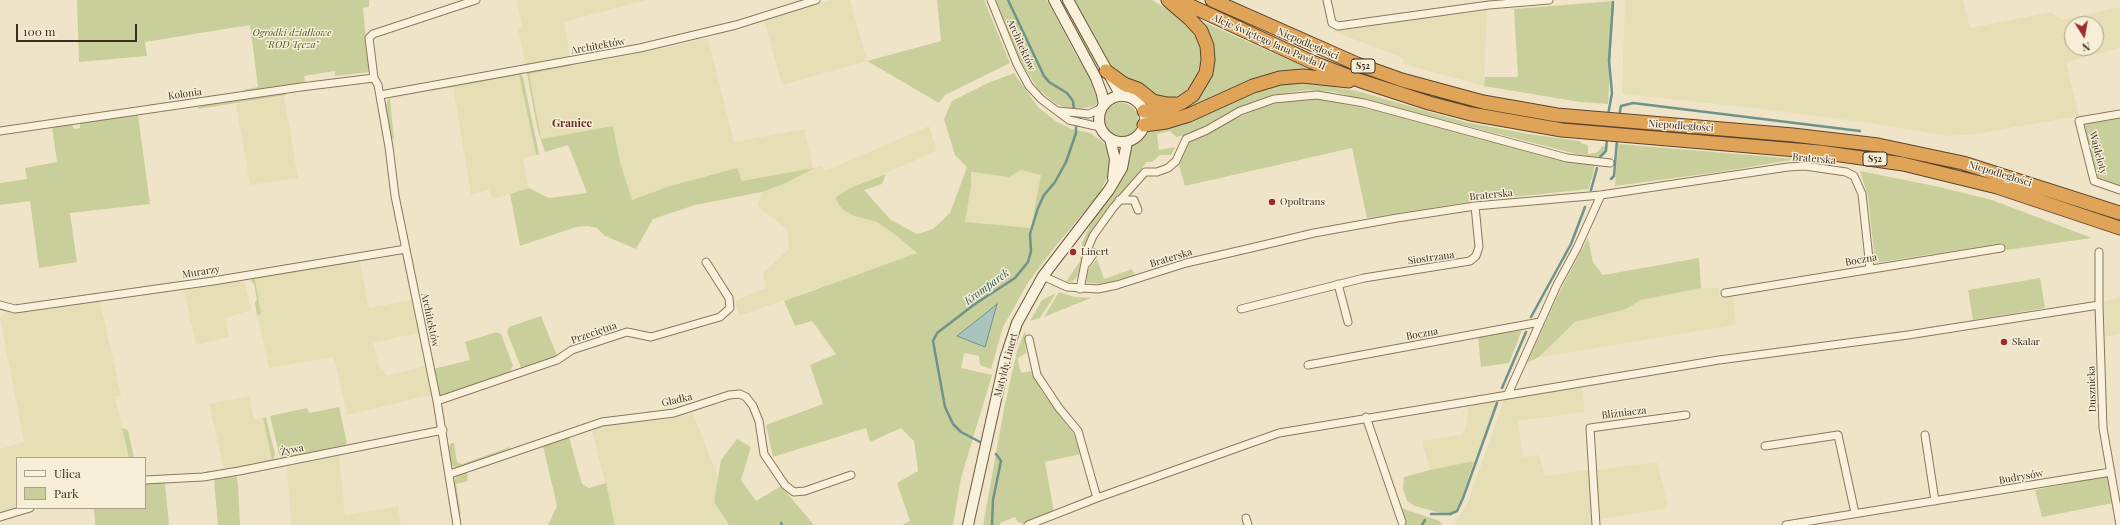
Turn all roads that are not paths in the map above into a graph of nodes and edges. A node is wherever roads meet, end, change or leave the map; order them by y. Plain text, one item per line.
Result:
1 (476, 0) edge
2 (816, 0) edge
3 (991, 0) edge
4 (1054, 0) edge
5 (1068, 0) edge
6 (1168, 0) edge
7 (1178, 0) edge
8 (1212, 0) edge
9 (1224, 0) edge
10 (1327, 0) edge
11 (1549, 0) edge
12 (1248, 17) junction
13 (1106, 71) junction
14 (374, 78) junction
15 (1361, 81) junction
16 (380, 96) junction
17 (1121, 96) junction
18 (1181, 103) junction
19 (1103, 107) junction
20 (1056, 111) junction
21 (1144, 111) junction
22 (2120, 114) edge
23 (1144, 126) junction
24 (1100, 127) junction
25 (0, 131) edge
26 (1110, 139) junction
27 (1127, 142) junction
28 (1610, 163) dead end
29 (1112, 184) junction
30 (2120, 190) edge
31 (1601, 195) junction
32 (1119, 200) junction
33 (1475, 206) junction
34 (1138, 210) dead end
35 (2120, 212) edge
36 (2120, 228) edge
37 (2001, 248) dead end
38 (406, 249) junction
39 (2099, 252) dead end
40 (1094, 253) dead end
41 (706, 262) dead end
42 (1085, 265) junction
43 (1870, 268) junction
44 (1043, 276) junction
45 (1338, 284) junction
46 (1080, 289) junction
47 (1725, 293) dead end
48 (0, 305) edge
49 (2099, 305) junction
50 (1241, 310) dead end
51 (1348, 322) dead end
52 (1540, 322) junction
53 (1029, 339) dead end
54 (1308, 365) dead end
55 (1508, 394) junction
56 (437, 401) junction
57 (1686, 415) dead end
58 (1366, 417) junction
59 (442, 430) junction
60 (1925, 435) dead end
61 (1765, 446) dead end
62 (2111, 472) junction
63 (450, 474) junction
64 (851, 476) dead end
65 (146, 480) edge
66 (1097, 498) junction
67 (1935, 501) junction
68 (27, 509) edge
69 (1856, 513) junction
70 (0, 517) edge
71 (1402, 522) dead end
72 (457, 525) edge
73 (968, 525) edge
74 (1028, 525) edge
75 (1596, 525) edge
76 (1786, 525) edge
77 (2120, 525) edge

1 - 14 street, Architektów
2 - 16 street, Architektów
3 - 20 street, Architektów
4 - 19 street
5 - 13 street
6 - 18 highway
7 - 15 highway, Aleje świętego Jana Pawła II / S52
8 - 12 highway, Aleje świętego Jana Pawła II / S52
9 - 12 highway
10 - 11 street
12 - 35 highway, Niepodległości / S52
13 - 17 street
13 - 18 highway
14 - 16 street, Architektów
14 - 25 street, Kolonia
15 - 23 highway
15 - 36 highway, Niepodległości / S52
16 - 38 street, Architektów
17 - 19 street
17 - 21 street
18 - 21 highway
19 - 20 street
19 - 24 street
20 - 24 street, Architektów
21 - 23 street
22 - 30 street, Wajdeloty
23 - 27 street
24 - 26 street
26 - 27 street
26 - 29 street
27 - 29 street, Matyldy Linert
28 - 32 street
29 - 44 street, Matyldy Linert
31 - 33 street, Braterska
31 - 43 street, Braterska
31 - 52 street
32 - 34 street
32 - 42 street
33 - 45 street, Siostrzana
33 - 46 street, Braterska
37 - 43 street, Boczna
38 - 48 street, Murarzy
38 - 56 street, Architektów
39 - 49 street, Dusznicka
40 - 42 street
41 - 56 street, Przeciętna
42 - 46 street
43 - 47 street, Boczna
44 - 46 street, Braterska
44 - 73 street, Matyldy Linert
45 - 50 street, Siostrzana
45 - 51 street
49 - 55 street
49 - 62 street, Dusznicka
52 - 54 street, Boczna
52 - 55 street
53 - 66 street
55 - 58 street
56 - 59 street, Architektów
57 - 75 street, Bliźniacza
58 - 66 street
58 - 71 street
59 - 63 street, Architektów
59 - 65 street, Żywa
60 - 67 street
61 - 69 street
62 - 67 street, Budrysów
62 - 77 street, Dusznicka
63 - 64 street, Gładka
63 - 72 street, Architektów
66 - 74 street
67 - 69 street, Budrysów
68 - 70 street
69 - 76 street, Budrysów

